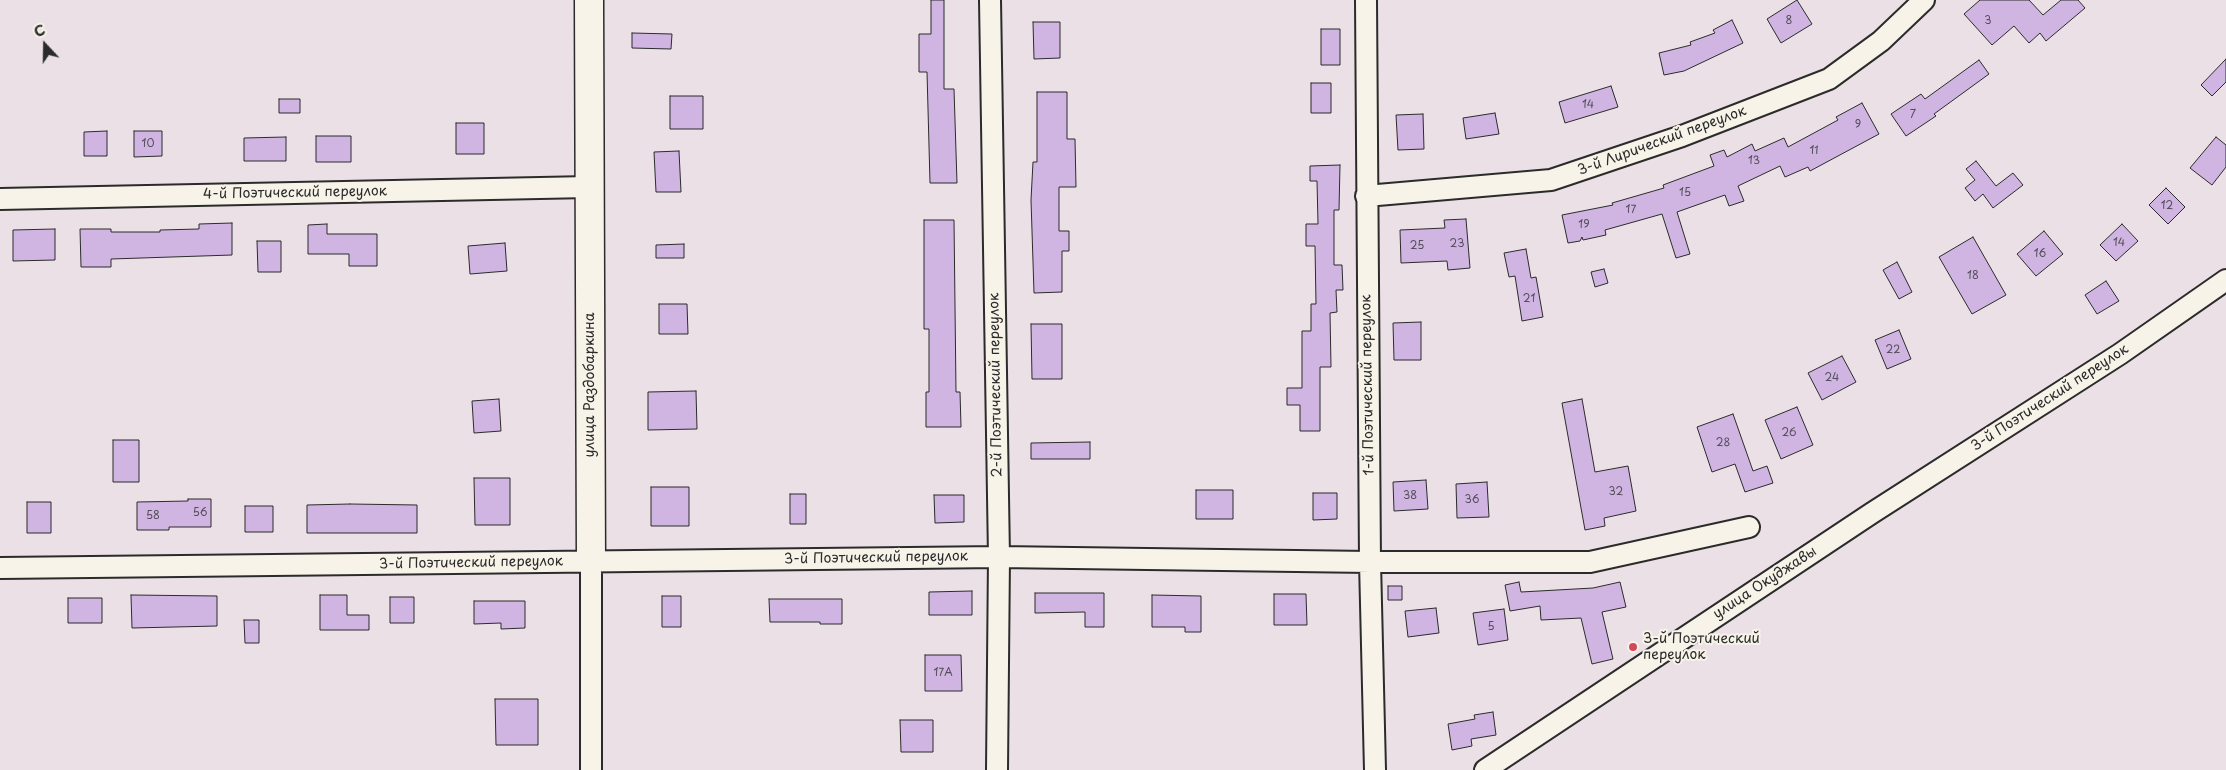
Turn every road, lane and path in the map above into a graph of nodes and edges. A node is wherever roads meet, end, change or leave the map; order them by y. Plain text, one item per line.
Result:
1 (590, 0) edge
2 (990, 0) edge
3 (1366, 0) edge
4 (1924, 0) edge
5 (590, 186) junction
6 (1366, 196) junction
7 (0, 199) edge
8 (2226, 280) edge
9 (1872, 513) joint
10 (1749, 527) dead end
11 (999, 557) junction
12 (591, 561) junction
13 (1370, 562) junction
14 (0, 568) edge
15 (591, 770) edge
16 (997, 770) edge
17 (1375, 770) edge
18 (1485, 770) edge

1 - 5 street, улица Раздобаркина
2 - 11 street, 2-й Поэтический переулок
3 - 6 street, 1-й Поэтический переулок
4 - 6 street, 3-й Лирический переулок
5 - 7 street, 4-й Поэтический переулок
5 - 12 street, улица Раздобаркина
6 - 13 street, 1-й Поэтический переулок
8 - 9 street, 3-й Поэтический переулок
9 - 18 street, улица Окуджавы
10 - 13 street, 3-й Поэтический переулок
11 - 12 street, 3-й Поэтический переулок
11 - 13 street, 3-й Поэтический переулок
11 - 16 street, 2-й Поэтический переулок
12 - 14 street, 3-й Поэтический переулок
12 - 15 street, улица Раздобаркина
13 - 17 street, 1-й Поэтический переулок

